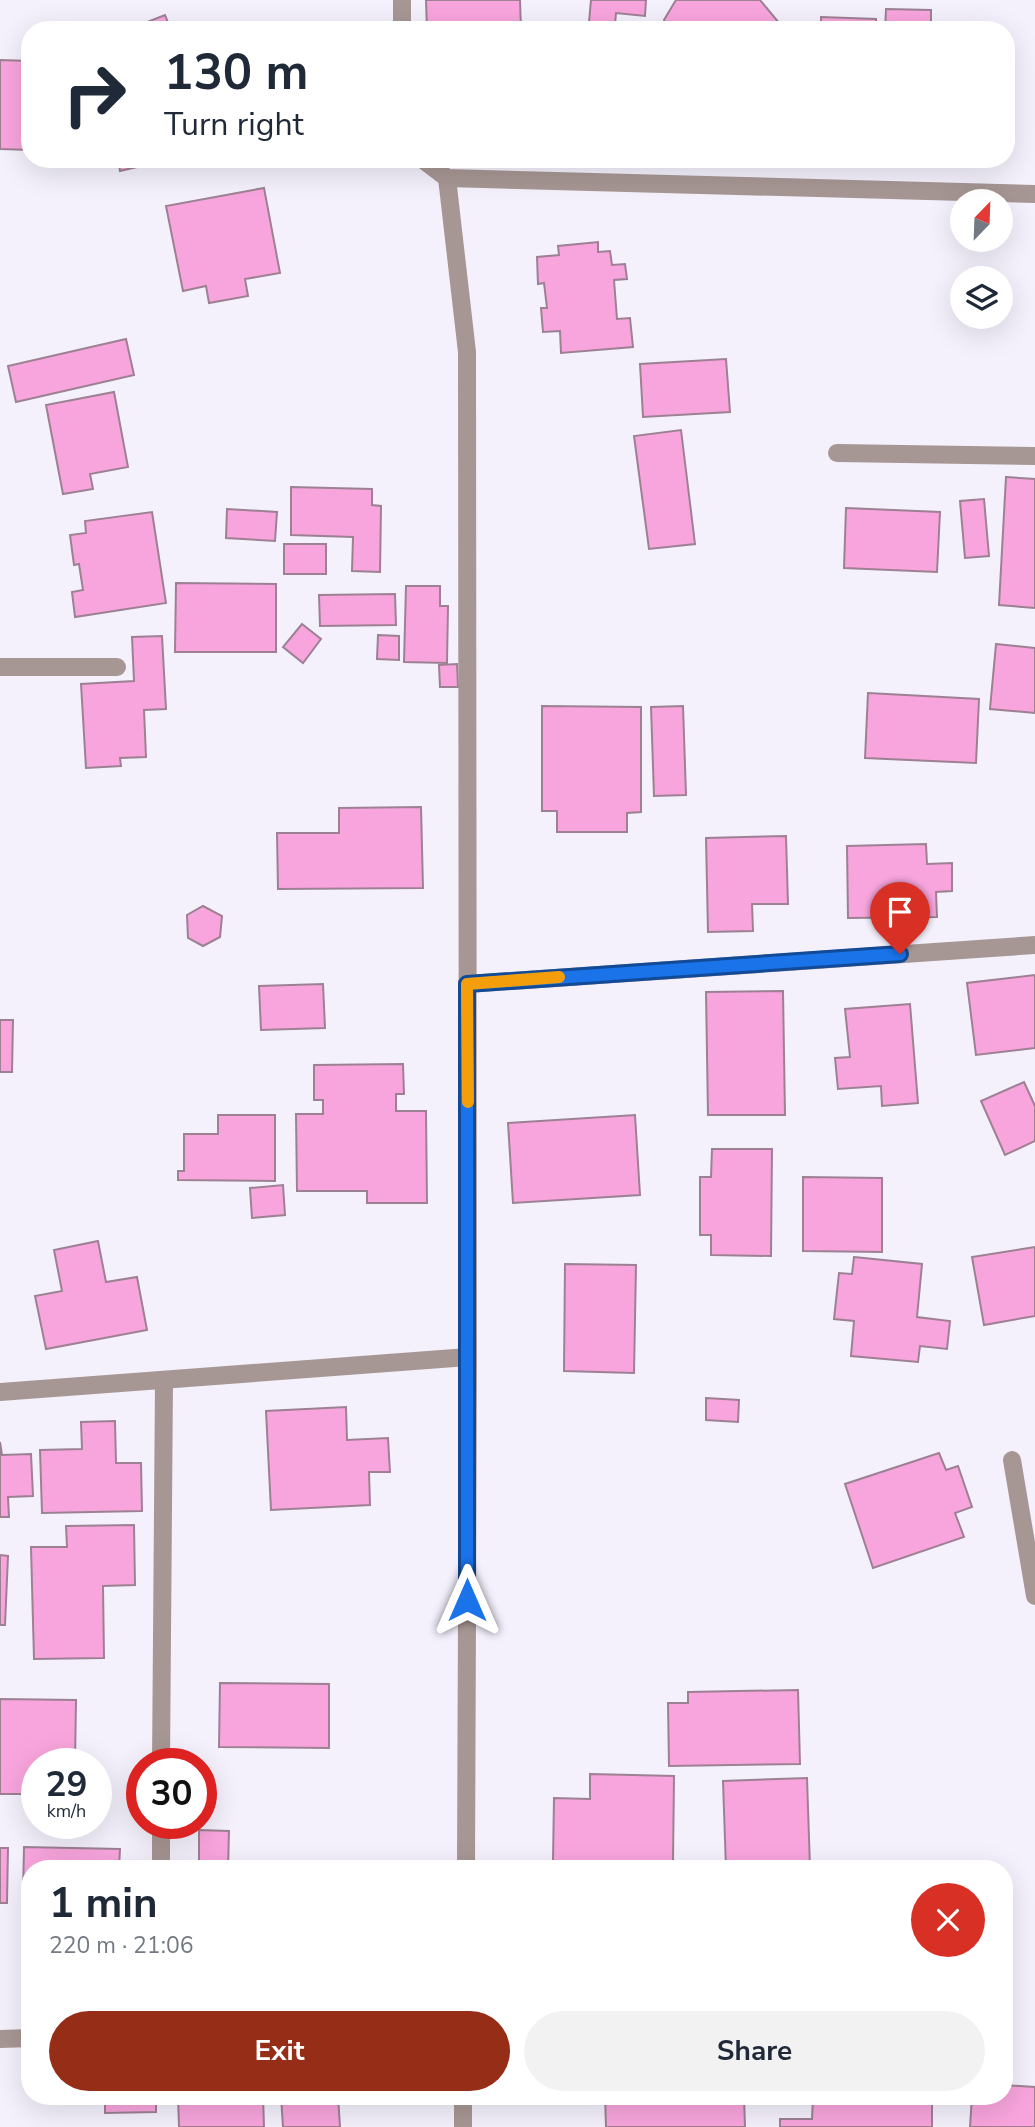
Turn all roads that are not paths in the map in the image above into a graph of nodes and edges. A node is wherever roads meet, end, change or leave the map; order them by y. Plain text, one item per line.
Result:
1 (402, 0) edge
2 (402, 21) edge
3 (434, 168) edge
4 (447, 177) junction
5 (1035, 194) edge
6 (837, 453) dead end
7 (1035, 456) edge
8 (0, 667) edge
9 (117, 667) dead end
10 (1035, 945) edge
11 (467, 984) junction
12 (468, 1357) junction
13 (164, 1381) junction
14 (0, 1392) edge
15 (1012, 1460) dead end
16 (1035, 1596) edge
17 (161, 1748) edge
18 (161, 1839) edge
19 (161, 1860) edge
20 (466, 1860) edge
21 (21, 2038) edge
22 (0, 2039) edge
23 (463, 2105) edge
24 (463, 2127) edge

1 - 2 street
3 - 4 street
4 - 5 street
4 - 11 street
6 - 7 street
8 - 9 street
10 - 11 street
11 - 12 street
12 - 13 street
12 - 20 street
13 - 14 street
13 - 17 street
15 - 16 street
18 - 19 street
21 - 22 street
23 - 24 street

